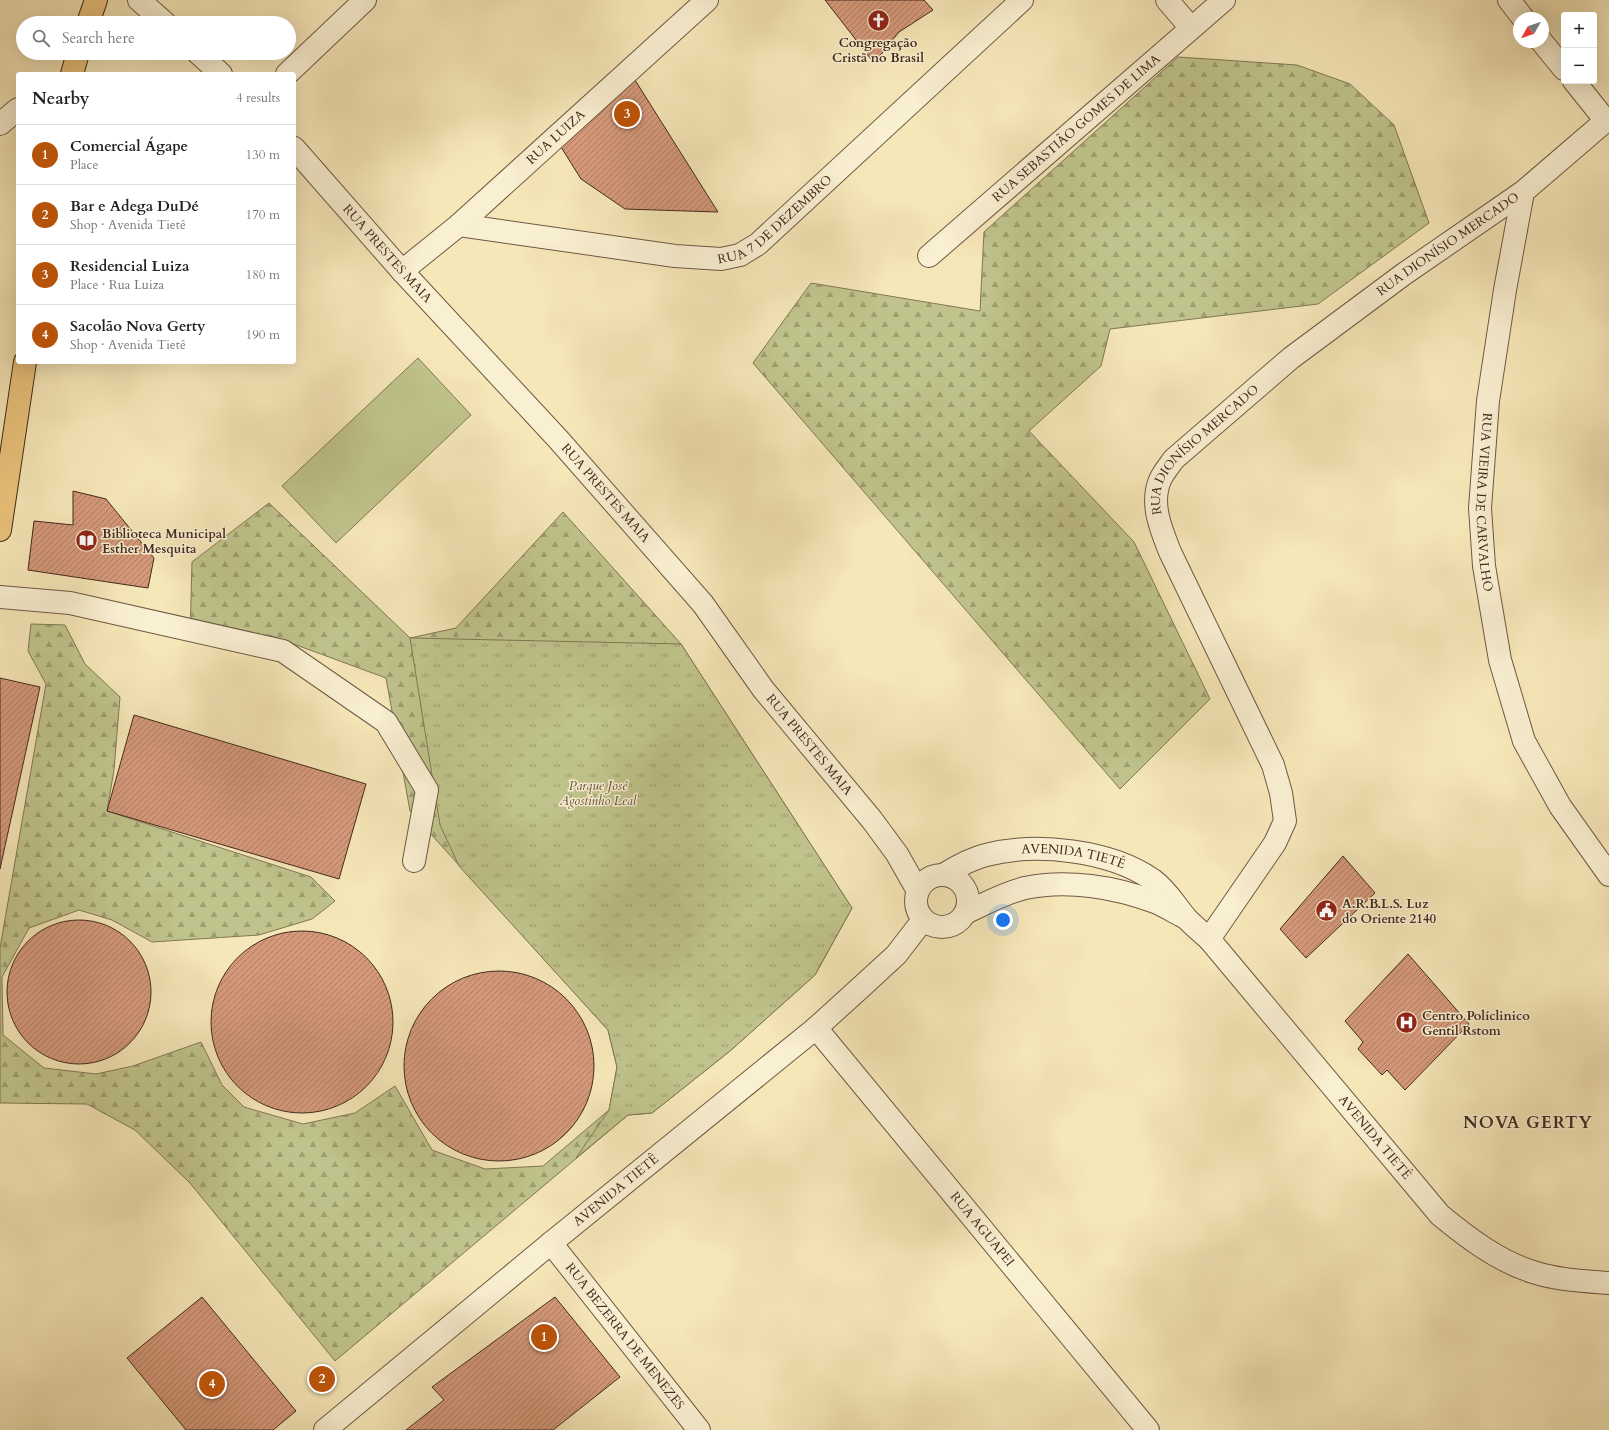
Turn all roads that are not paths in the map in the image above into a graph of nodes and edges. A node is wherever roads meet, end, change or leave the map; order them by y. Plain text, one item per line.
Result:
1 (96, 0) edge
2 (139, 0) edge
3 (365, 0) edge
4 (707, 0) edge
5 (1022, 0) edge
6 (1167, 0) edge
7 (1224, 0) edge
8 (1509, 0) edge
9 (1518, 12) edge
10 (90, 16) edge
11 (157, 16) edge
12 (1191, 28) junction
13 (1547, 48) edge
14 (206, 60) edge
15 (1561, 65) edge
16 (219, 72) edge
17 (289, 72) edge
18 (1577, 84) edge
19 (16, 111) edge
20 (1608, 119) edge
21 (0, 124) edge
22 (296, 150) edge
23 (1523, 192) junction
24 (459, 225) junction
25 (929, 256) dead end
26 (402, 271) junction
27 (25, 364) edge
28 (0, 530) edge
29 (0, 596) edge
30 (897, 854) junction
31 (414, 861) dead end
32 (1609, 875) edge
33 (940, 876) junction
34 (918, 891) junction
35 (966, 913) junction
36 (1187, 919) junction
37 (933, 924) junction
38 (1209, 939) junction
39 (816, 1028) junction
40 (551, 1243) junction
41 (1609, 1283) edge
42 (325, 1430) edge
43 (699, 1430) edge
44 (1148, 1430) edge

1 - 10 main road
2 - 11 street
3 - 17 street
4 - 24 street, RUA LUIZA
5 - 24 street, RUA 7 DE DEZEMBRO
6 - 12 street
7 - 12 street, RUA SEBASTIÃO GOMES DE LIMA
8 - 9 street
12 - 25 street, RUA SEBASTIÃO GOMES DE LIMA
13 - 15 street
14 - 16 street
18 - 20 street
19 - 21 street
20 - 23 street
22 - 26 street, RUA PRESTES MAIA
23 - 32 street, RUA VIEIRA DE CARVALHO
23 - 38 street, RUA DIONÍSIO MERCADO
24 - 26 street, RUA LUIZA
26 - 30 street, RUA PRESTES MAIA
27 - 28 main road
29 - 31 street
30 - 33 street, RUA PRESTES MAIA
30 - 34 street, RUA PRESTES MAIA
33 - 34 street
33 - 35 street
33 - 36 street, AVENIDA TIETÊ
34 - 37 street
35 - 36 street, AVENIDA TIETÊ
35 - 37 street
36 - 38 street, AVENIDA TIETÊ
37 - 39 street, AVENIDA TIETÊ
38 - 41 street, AVENIDA TIETÊ
39 - 40 street, AVENIDA TIETÊ
39 - 44 street, RUA AGUAPEI
40 - 42 street, AVENIDA TIETÊ
40 - 43 street, RUA BEZERRA DE MENEZES

